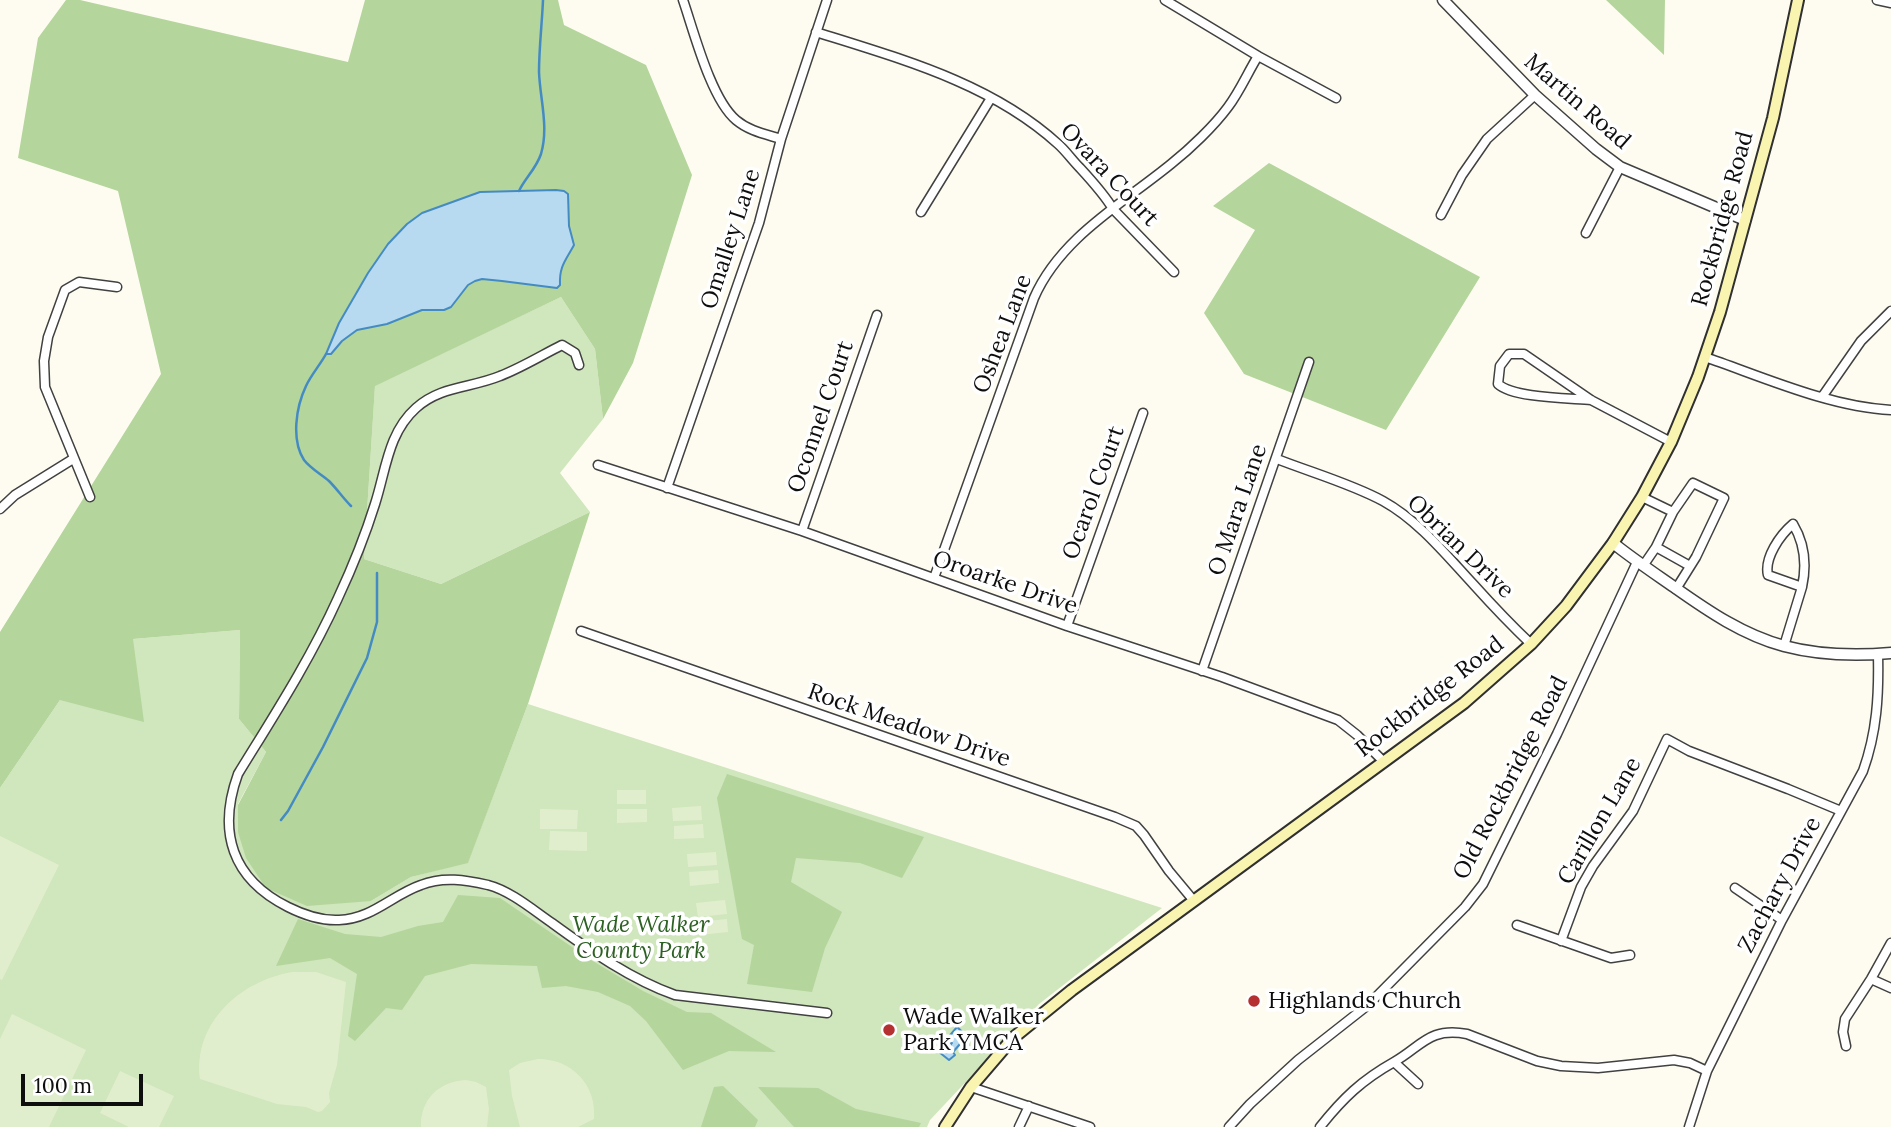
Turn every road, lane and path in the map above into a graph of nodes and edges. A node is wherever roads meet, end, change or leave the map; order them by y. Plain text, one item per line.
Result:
1 (683, 0) edge
2 (827, 0) edge
3 (1165, 0) edge
4 (1443, 0) edge
5 (1798, 0) edge
6 (1877, 0) edge
7 (1891, 3) edge
8 (817, 32) junction
9 (1258, 55) junction
10 (1535, 95) junction
11 (991, 98) junction
12 (1336, 98) dead end
13 (781, 139) junction
14 (1620, 166) junction
15 (1113, 209) junction
16 (921, 212) dead end
17 (1441, 215) dead end
18 (1745, 220) junction
19 (1586, 233) dead end
20 (1174, 272) dead end
21 (117, 287) dead end
22 (1891, 312) edge
23 (877, 315) dead end
24 (1705, 357) junction
25 (1310, 362) dead end
26 (579, 365) dead end
27 (1822, 397) junction
28 (1591, 400) junction
29 (1891, 410) edge
30 (1143, 413) dead end
31 (1671, 442) junction
32 (73, 459) junction
33 (1277, 459) junction
34 (598, 465) dead end
35 (667, 488) junction
36 (90, 497) dead end
37 (1642, 497) junction
38 (0, 509) edge
39 (1673, 512) junction
40 (802, 531) junction
41 (1613, 543) junction
42 (1656, 547) junction
43 (1640, 564) junction
44 (1690, 566) junction
45 (934, 578) junction
46 (1802, 587) junction
47 (1676, 589) junction
48 (1067, 625) junction
49 (580, 631) dead end
50 (1531, 644) junction
51 (1784, 646) junction
52 (1891, 653) edge
53 (1878, 654) junction
54 (1202, 671) junction
55 (1384, 762) junction
56 (1840, 811) junction
57 (1735, 888) dead end
58 (1194, 901) junction
59 (1782, 920) junction
60 (1517, 925) dead end
61 (1561, 941) junction
62 (1891, 943) edge
63 (1630, 955) dead end
64 (1871, 979) junction
65 (1891, 988) edge
66 (827, 1013) dead end
67 (1846, 1046) dead end
68 (1394, 1062) junction
69 (1707, 1071) junction
70 (1418, 1084) dead end
71 (971, 1087) junction
72 (1029, 1106) junction
73 (945, 1127) edge
74 (1019, 1127) edge
75 (1090, 1127) edge
76 (1229, 1127) edge
77 (1320, 1127) edge
78 (1689, 1127) edge

1 - 13 street
2 - 8 street, Omalley Lane
3 - 9 street
4 - 10 street, Martin Road
5 - 18 main road, Rockbridge Road
6 - 7 street
8 - 11 street, Ovara Court
8 - 13 street, Omalley Lane
9 - 12 street
9 - 15 street, Oshea Lane
10 - 14 street, Martin Road
10 - 17 street
11 - 15 street, Ovara Court
11 - 16 street
13 - 35 street, Omalley Lane
14 - 18 street, Martin Road
14 - 19 street
15 - 20 street, Ovara Court
15 - 45 street, Oshea Lane
18 - 24 main road, Rockbridge Road
21 - 32 street
22 - 27 street
23 - 40 street, Oconnel Court
24 - 27 street
24 - 31 main road, Rockbridge Road
25 - 33 street, O Mara Lane
26 - 66 street
27 - 29 street
28 - 28 street
28 - 31 street
30 - 48 street, Ocarol Court
31 - 37 main road, Rockbridge Road
32 - 36 street
32 - 38 street
33 - 50 street, Obrian Drive
33 - 54 street, O Mara Lane
34 - 35 street, Oroarke Drive
35 - 40 street, Oroarke Drive
37 - 39 street
37 - 41 main road, Rockbridge Road
39 - 42 street, Old Rockbridge Road
39 - 44 street, Old Rockbridge Road
40 - 45 street, Oroarke Drive
41 - 43 street
41 - 50 main road, Rockbridge Road
42 - 43 street, Old Rockbridge Road
42 - 44 street
43 - 47 street
43 - 76 street, Old Rockbridge Road
44 - 47 street
45 - 48 street, Oroarke Drive
46 - 46 street
46 - 51 street
47 - 51 street
48 - 54 street, Oroarke Drive
49 - 58 street, Rock Meadow Drive
50 - 55 main road, Rockbridge Road
51 - 53 street
52 - 53 street
53 - 56 street, Zachary Drive
54 - 55 street, Oroarke Drive
55 - 58 main road, Rockbridge Road
56 - 59 street, Zachary Drive
56 - 61 street, Carillon Lane
57 - 59 street
58 - 71 main road, Rockbridge Road
59 - 69 street, Zachary Drive
60 - 61 street
61 - 63 street
62 - 64 street
64 - 65 street
64 - 67 street
68 - 69 street
68 - 70 street
68 - 77 street
69 - 78 street, Zachary Drive
71 - 72 street
71 - 73 main road, Rockbridge Road
72 - 74 street
72 - 75 street

